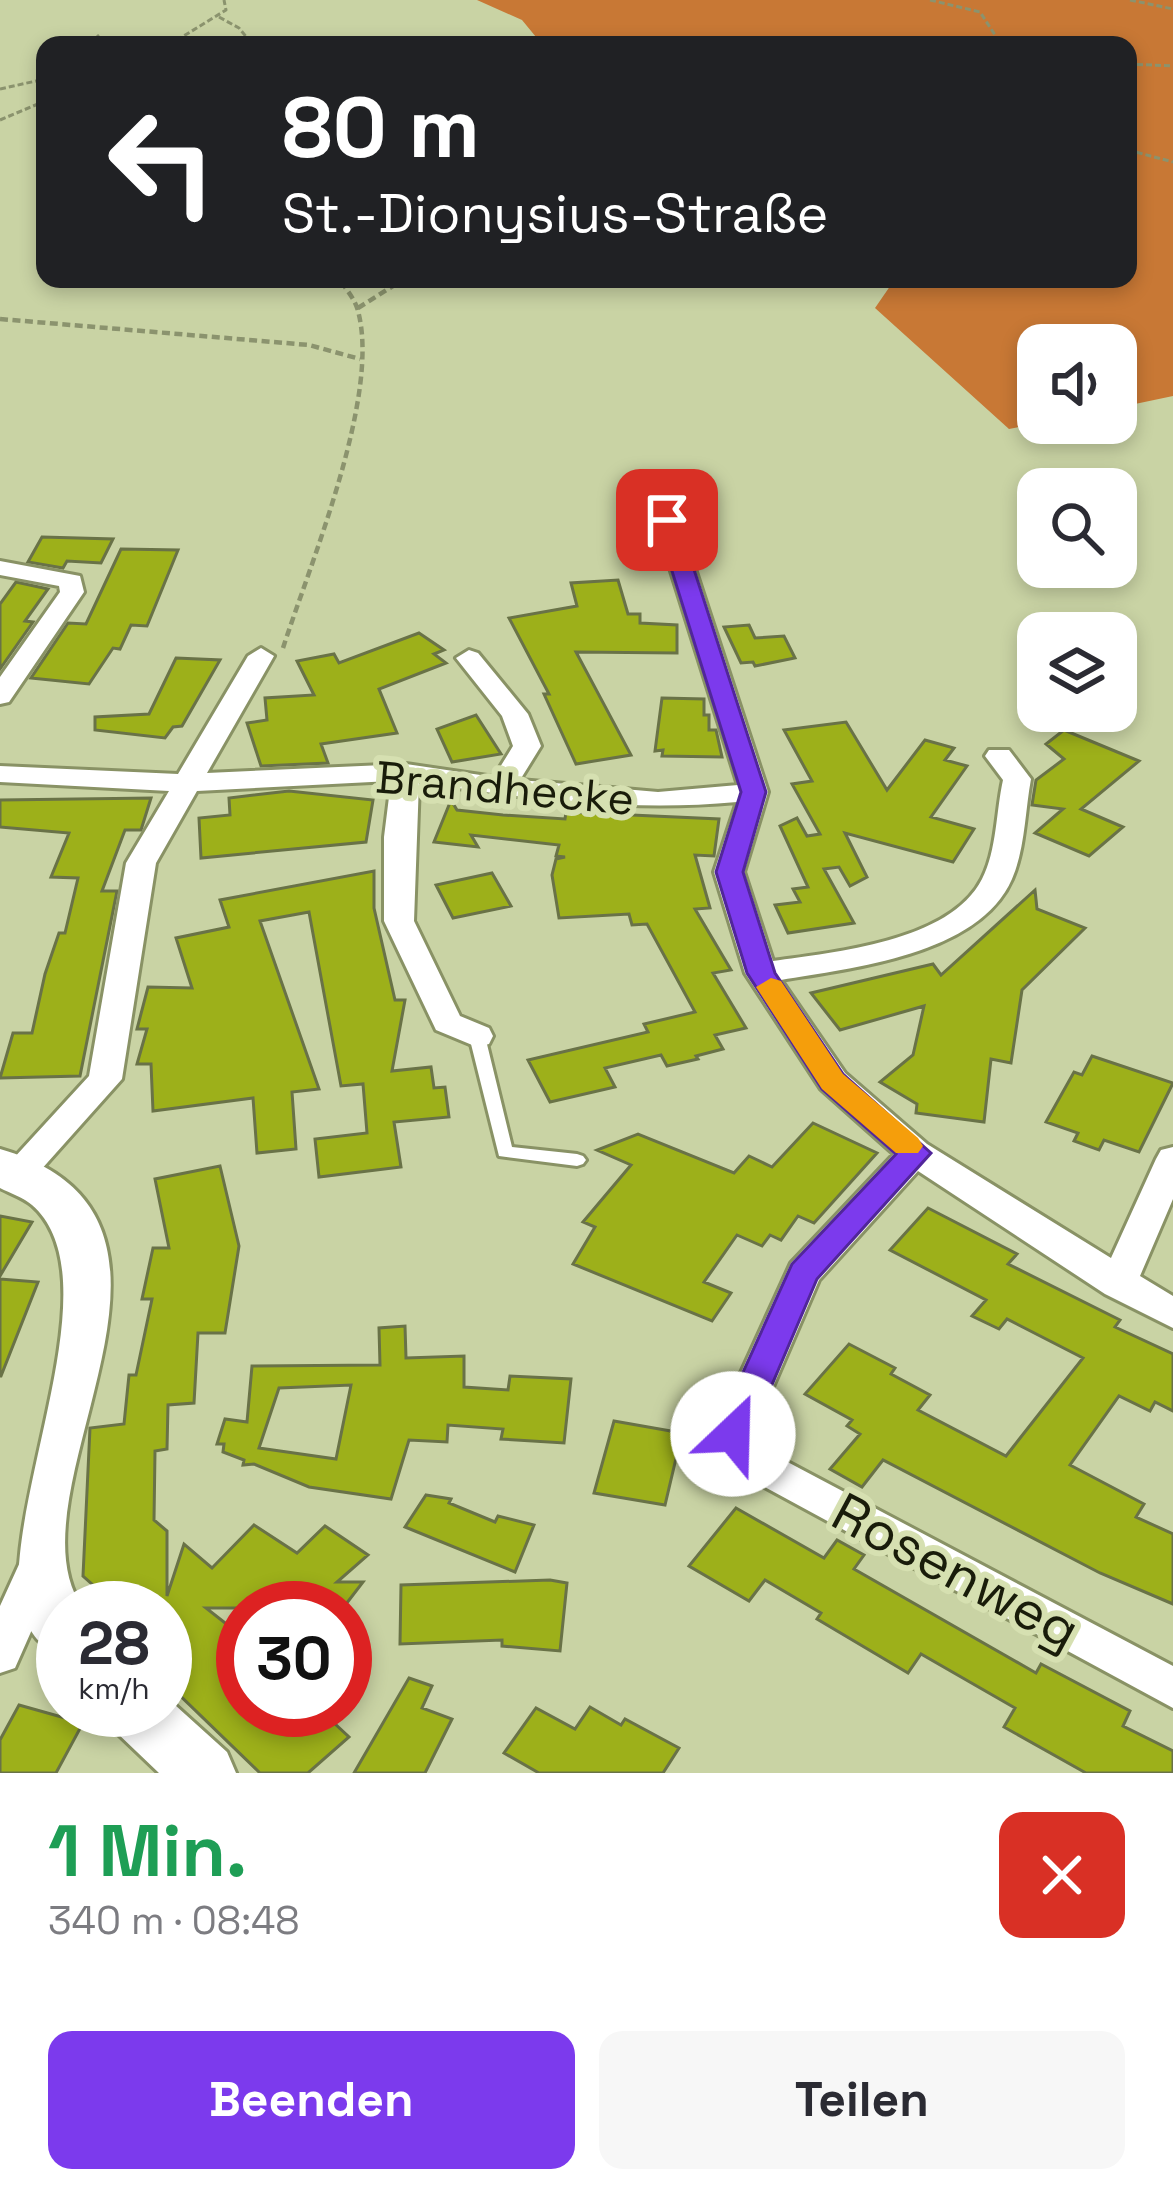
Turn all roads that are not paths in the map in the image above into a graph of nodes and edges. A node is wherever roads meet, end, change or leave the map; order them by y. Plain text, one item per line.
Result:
1 (667, 520) dead end
2 (0, 568) edge
3 (261, 656) road end
4 (469, 658) dead end
5 (0, 696) edge
6 (999, 756) dead end
7 (406, 772) junction
8 (0, 774) edge
9 (185, 783) junction
10 (502, 787) junction
11 (754, 792) junction
12 (761, 973) junction
13 (477, 1036) joint
14 (915, 1153) junction
15 (1173, 1159) edge
16 (577, 1160) dead end
17 (10, 1169) edge
18 (1118, 1284) junction
19 (1173, 1314) edge
20 (36, 1574) junction
21 (39, 1581) edge
22 (0, 1654) edge
23 (1173, 1688) edge
24 (165, 1737) edge
25 (204, 1773) edge

1 - 11 street
2 - 5 street
3 - 9 street
4 - 10 street
6 - 12 street
7 - 9 street, Brandhecke
7 - 10 street, Brandhecke
7 - 13 street
8 - 9 street, Brandhecke
9 - 17 street
10 - 11 street, Brandhecke
11 - 12 street
12 - 14 street
13 - 16 lane
14 - 18 street
14 - 23 street, Rosenweg
15 - 18 street
17 - 20 main road
18 - 19 street
20 - 21 main road
20 - 22 street
24 - 25 main road

